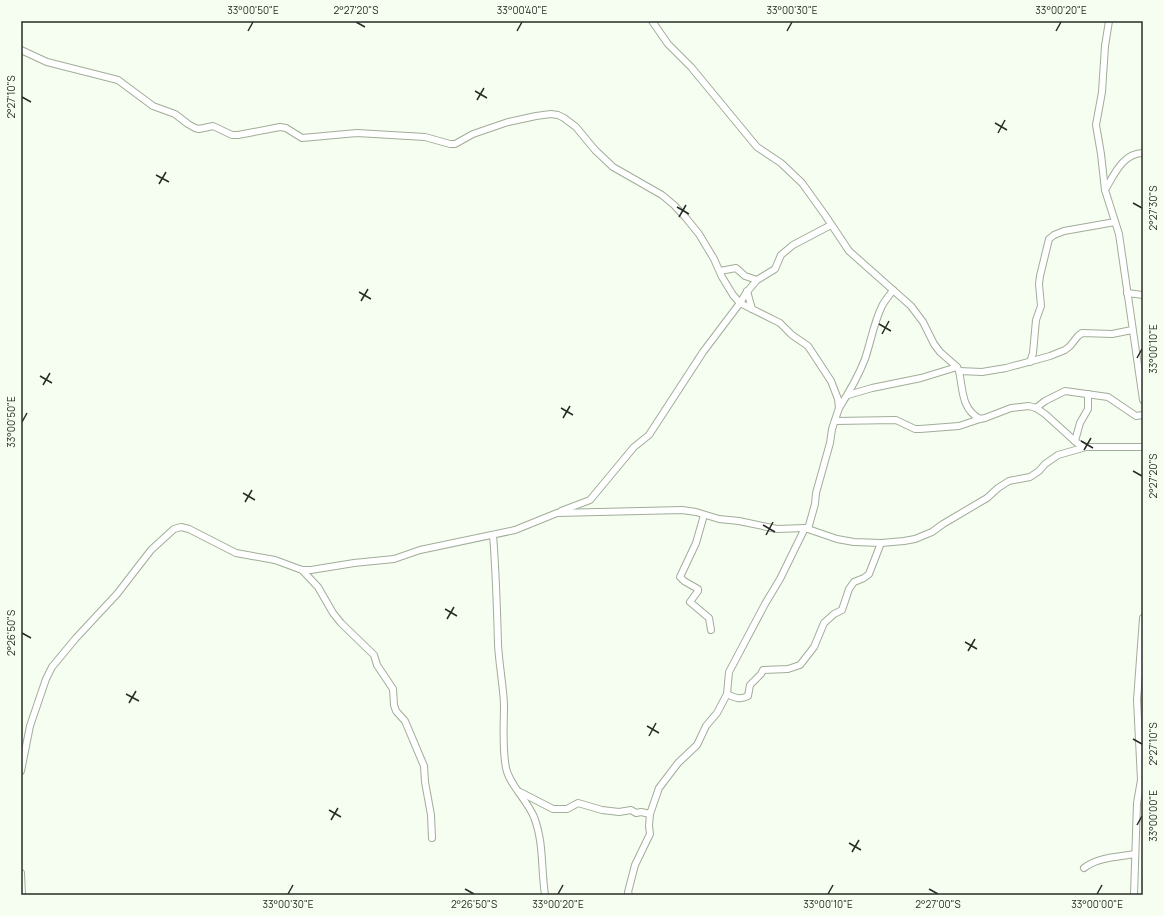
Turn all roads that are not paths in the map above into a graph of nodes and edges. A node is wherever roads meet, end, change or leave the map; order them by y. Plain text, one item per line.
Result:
1 (652, 21) edge
2 (1109, 21) edge
3 (21, 50) edge
4 (1143, 153) edge
5 (1105, 190) junction
6 (1114, 222) junction
7 (831, 225) junction
8 (720, 271) junction
9 (757, 280) junction
10 (747, 290) junction
11 (893, 290) junction
12 (1127, 293) junction
13 (1143, 295) edge
14 (740, 303) junction
15 (752, 309) junction
16 (1132, 330) junction
17 (1030, 362) junction
18 (958, 369) junction
19 (1088, 394) junction
20 (848, 396) junction
21 (1143, 397) edge
22 (1143, 400) edge
23 (839, 408) junction
24 (1036, 408) junction
25 (1143, 415) edge
26 (980, 419) junction
27 (835, 421) junction
28 (1075, 441) junction
29 (1086, 447) junction
30 (1143, 448) edge
31 (557, 513) junction
32 (704, 515) junction
33 (807, 529) junction
34 (494, 535) junction
35 (881, 543) junction
36 (302, 570) junction
37 (1143, 618) edge
38 (711, 630) dead end
39 (727, 694) junction
40 (21, 771) edge
41 (518, 791) junction
42 (650, 814) junction
43 (432, 838) dead end
44 (1135, 854) junction
45 (1084, 868) dead end
46 (21, 874) edge
47 (22, 895) edge
48 (545, 895) edge
49 (629, 895) edge
50 (1134, 895) edge

1 - 7 street
2 - 5 street
3 - 8 street
4 - 5 street
5 - 6 street
6 - 12 street
6 - 17 street
7 - 9 street
7 - 11 street
8 - 9 street
8 - 14 street
9 - 10 street
10 - 14 street
10 - 15 street
11 - 18 street
11 - 20 street
12 - 13 street
12 - 16 street
14 - 15 street
14 - 31 street
15 - 23 street
16 - 17 street
16 - 21 street
17 - 18 street
18 - 20 street
18 - 26 street
19 - 24 street
19 - 25 street
19 - 28 street
20 - 23 street
21 - 22 street
23 - 27 street
24 - 26 street
24 - 28 street
26 - 27 street
27 - 33 street
28 - 29 street
29 - 30 street
29 - 35 street
31 - 32 street
31 - 34 street
32 - 33 street
32 - 38 street
33 - 35 street
33 - 39 street
34 - 36 street
34 - 41 street
35 - 39 street
36 - 40 street
36 - 43 street
37 - 44 street
39 - 42 street
41 - 42 street
41 - 48 street
42 - 49 street
44 - 45 street
44 - 50 street
46 - 47 street

